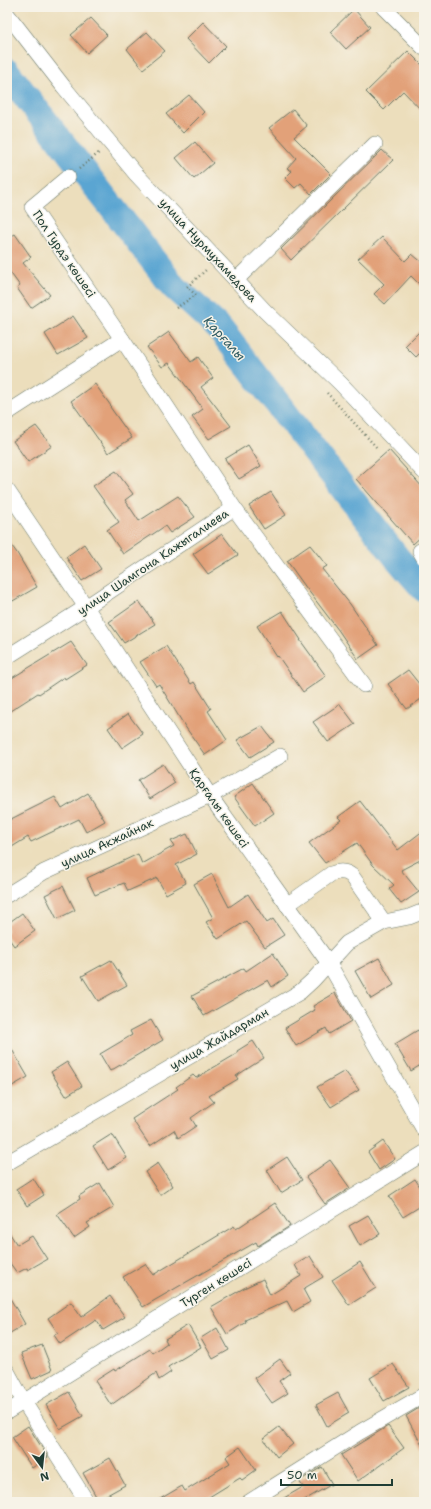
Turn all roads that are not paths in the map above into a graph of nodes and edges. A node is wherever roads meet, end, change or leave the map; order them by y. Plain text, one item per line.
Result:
1 (383, 7) edge
2 (7, 14) edge
3 (424, 48) edge
4 (375, 144) dead end
5 (68, 177) dead end
6 (236, 280) junction
7 (122, 339) junction
8 (7, 413) edge
9 (424, 472) edge
10 (7, 490) edge
11 (234, 508) junction
12 (86, 607) junction
13 (7, 657) edge
14 (364, 685) dead end
15 (280, 756) dead end
16 (210, 796) junction
17 (7, 895) edge
18 (287, 905) junction
19 (424, 911) edge
20 (384, 922) junction
21 (328, 962) junction
22 (424, 1130) edge
23 (424, 1153) edge
24 (7, 1163) edge
25 (7, 1371) edge
26 (424, 1395) edge
27 (24, 1402) junction
28 (7, 1412) edge
29 (87, 1502) edge
30 (249, 1502) edge

1 - 3 street
2 - 6 street, улица Нурмухамедова
4 - 6 street
5 - 7 street, Пол Гурдэ көшесі
6 - 9 street, улица Нурмухамедова
7 - 8 street
7 - 11 street, Пол Гурдэ көшесі
10 - 12 street, Қарғалы көшесі
11 - 12 street, улица Шамгона Кажыгалиева
11 - 14 street, улица Шамгона Кажыгалиева
12 - 13 street, улица Шамгона Кажыгалиева
12 - 16 street, Қарғалы көшесі
15 - 16 street, улица Акжайнак
16 - 17 street, улица Акжайнак
16 - 18 street, Қарғалы көшесі
18 - 20 street
18 - 21 street, Қарғалы көшесі
19 - 20 street, улица Жайдарман
20 - 21 street, улица Жайдарман
21 - 22 street, Қарғалы көшесі
21 - 24 street, улица Жайдарман
23 - 27 street, Түрген көшесі
25 - 27 street
26 - 30 street
27 - 28 street, Түрген көшесі
27 - 29 street

